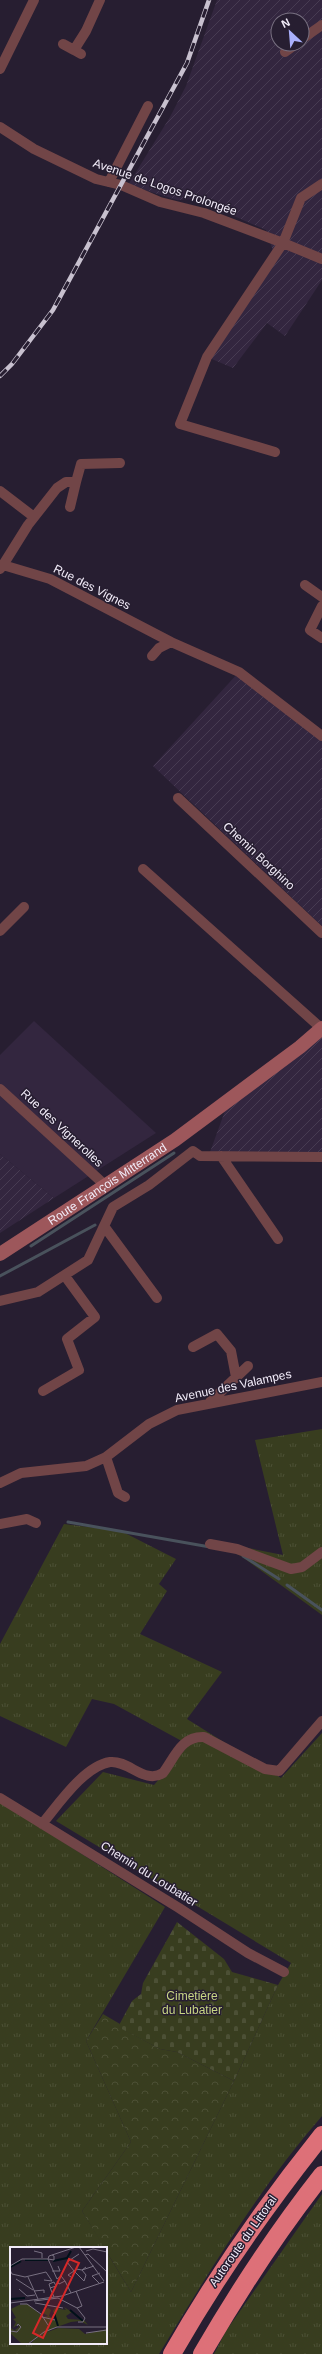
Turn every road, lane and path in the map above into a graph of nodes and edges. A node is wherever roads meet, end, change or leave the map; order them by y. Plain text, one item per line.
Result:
1 (100, 0) edge
2 (31, 1) edge
3 (322, 25) edge
4 (310, 34) edge
5 (63, 44) dead end
6 (0, 69) edge
7 (148, 106) dead end
8 (0, 127) edge
9 (109, 182) junction
10 (322, 184) edge
11 (283, 243) junction
12 (322, 259) edge
13 (275, 452) dead end
14 (120, 463) dead end
15 (76, 482) junction
16 (0, 491) edge
17 (70, 508) dead end
18 (34, 517) junction
19 (1, 567) edge
20 (305, 585) dead end
21 (322, 596) edge
22 (322, 606) edge
23 (322, 638) edge
24 (171, 642) junction
25 (152, 656) dead end
26 (322, 736) edge
27 (178, 798) dead end
28 (142, 869) dead end
29 (24, 907) dead end
30 (0, 931) edge
31 (322, 933) edge
32 (322, 1028) edge
33 (0, 1089) edge
34 (221, 1156) junction
35 (322, 1157) edge
36 (106, 1186) junction
37 (104, 1226) junction
38 (278, 1239) dead end
39 (0, 1254) edge
40 (65, 1276) junction
41 (157, 1298) dead end
42 (0, 1301) edge
43 (192, 1347) dead end
44 (248, 1366) dead end
45 (236, 1377) junction
46 (322, 1382) edge
47 (43, 1391) dead end
48 (210, 1403) junction
49 (106, 1457) junction
50 (0, 1483) edge
51 (125, 1497) dead end
52 (36, 1523) dead end
53 (0, 1524) edge
54 (210, 1544) dead end
55 (322, 1552) edge
56 (322, 1721) edge
57 (0, 1798) edge
58 (42, 1824) junction
59 (284, 1972) dead end
60 (322, 2135) edge
61 (322, 2175) edge
62 (172, 2354) edge
63 (202, 2354) edge

1 - 5 street
2 - 6 street
3 - 4 street
7 - 9 street
8 - 9 street, Avenue de Logos Prolongée
9 - 11 street, Avenue de Logos Prolongée
10 - 11 street
11 - 12 street, Avenue de Logos Prolongée
11 - 13 street
14 - 15 street
15 - 17 street
15 - 18 street
16 - 18 street
18 - 19 street
19 - 24 street, Rue des Vignes
20 - 21 street
22 - 23 street
24 - 25 street
24 - 26 street, Rue des Vignes
27 - 31 street, Chemin Borghino
28 - 32 street
29 - 30 street
32 - 36 main road, Route François Mitterrand
33 - 36 street, Rue des Vignerolles
34 - 35 street
34 - 37 street
34 - 38 street
36 - 39 main road, Route François Mitterrand
37 - 40 street
37 - 41 street
40 - 42 street
40 - 47 street
43 - 45 street
44 - 45 street
45 - 48 street
46 - 48 street, Avenue des Valampes
48 - 49 street, Avenue des Valampes
49 - 50 street, Avenue des Valampes
49 - 51 street
52 - 53 street
54 - 55 street
56 - 58 street
57 - 58 street, Chemin du Loubatier
58 - 59 street, Chemin du Loubatier
60 - 62 highway, Autoroute du Littoral
61 - 63 highway, Autoroute du Littoral

